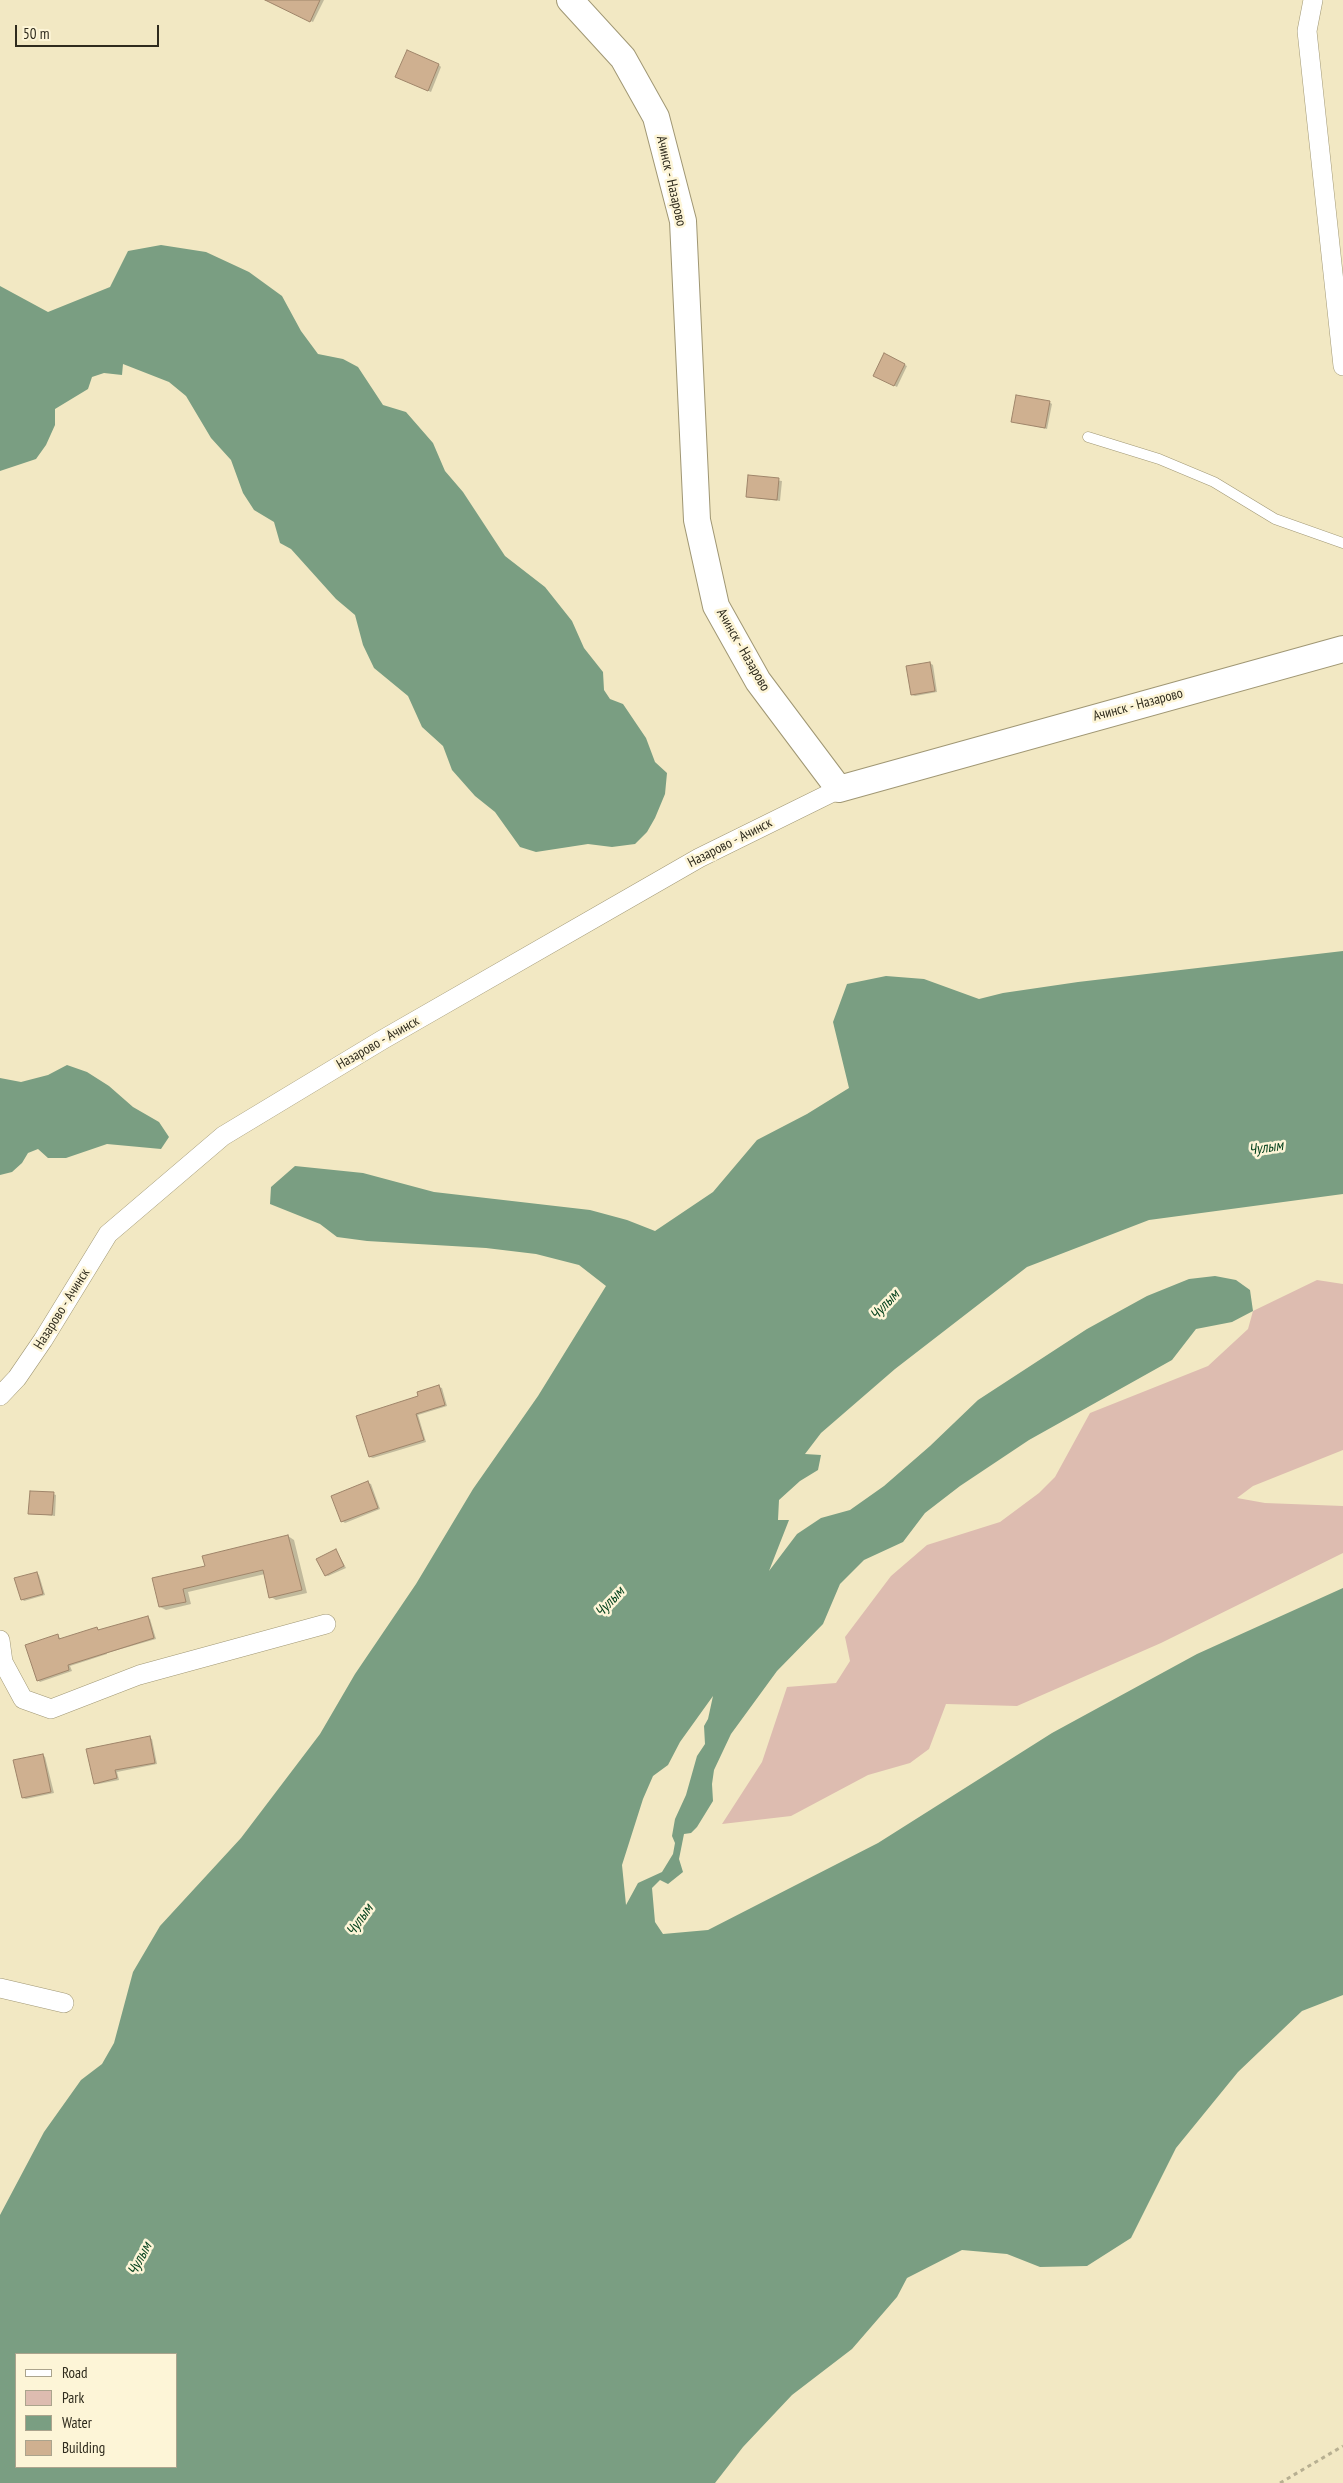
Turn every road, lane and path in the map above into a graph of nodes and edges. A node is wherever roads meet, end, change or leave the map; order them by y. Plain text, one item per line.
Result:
1 (570, 0) edge
2 (1313, 0) edge
3 (1343, 366) edge
4 (1088, 437) dead end
5 (1343, 543) edge
6 (1343, 649) edge
7 (839, 789) junction
8 (0, 1396) edge
9 (326, 1624) dead end
10 (0, 1640) edge
11 (0, 1988) edge
12 (64, 2003) dead end
13 (1343, 2446) edge
14 (1280, 2483) edge

1 - 7 street, Ачинск - Назарово
2 - 3 street
4 - 5 lane
6 - 7 street, Ачинск - Назарово
7 - 8 street, Назарово - Ачинск
9 - 10 street
11 - 12 street
13 - 14 path

